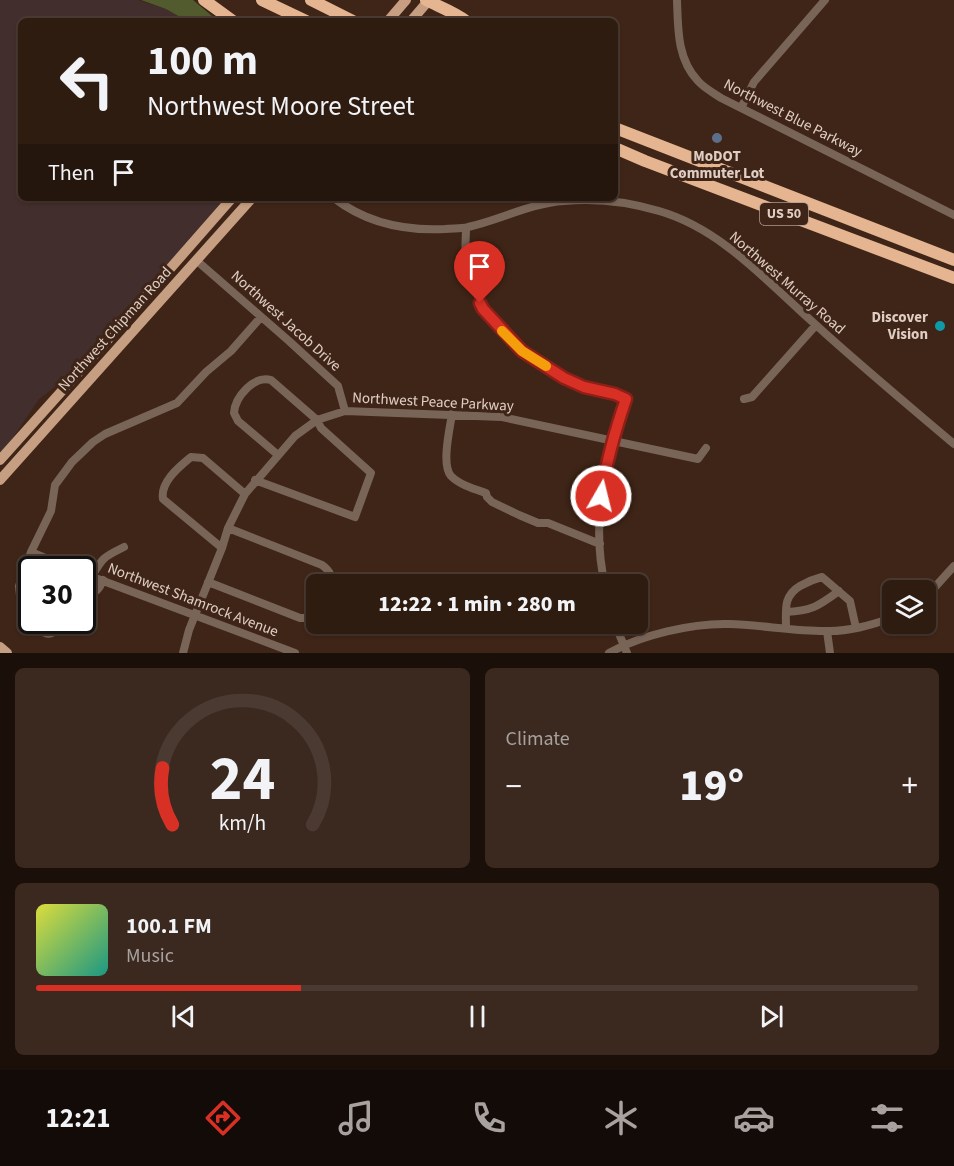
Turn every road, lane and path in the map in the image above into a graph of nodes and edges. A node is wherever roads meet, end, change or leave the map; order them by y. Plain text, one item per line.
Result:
1 (204, 0) edge
2 (262, 0) edge
3 (311, 0) edge
4 (406, 0) edge
5 (428, 0) edge
6 (448, 0) edge
7 (677, 0) edge
8 (825, 0) edge
9 (455, 13) junction
10 (229, 18) edge
11 (300, 18) edge
12 (346, 18) edge
13 (391, 18) edge
14 (413, 18) edge
15 (462, 18) edge
16 (741, 108) junction
17 (618, 125) edge
18 (618, 129) edge
19 (634, 136) junction
20 (618, 149) edge
21 (618, 156) edge
22 (645, 161) junction
23 (229, 201) edge
24 (249, 201) edge
25 (339, 201) edge
26 (954, 215) edge
27 (466, 228) junction
28 (202, 233) junction
29 (196, 260) junction
30 (954, 260) edge
31 (954, 278) edge
32 (261, 317) junction
33 (816, 325) junction
34 (744, 399) dead end
35 (345, 411) junction
36 (452, 414) junction
37 (317, 420) junction
38 (612, 441) junction
39 (16, 443) junction
40 (954, 444) edge
41 (706, 448) dead end
42 (278, 455) junction
43 (0, 460) edge
44 (8, 471) junction
45 (0, 480) edge
46 (255, 480) junction
47 (245, 494) junction
48 (228, 528) junction
49 (600, 544) junction
50 (124, 547) dead end
51 (222, 548) junction
52 (31, 552) junction
53 (30, 556) edge
54 (41, 556) edge
55 (954, 566) edge
56 (96, 568) edge
57 (330, 574) edge
58 (602, 574) edge
59 (96, 577) edge
60 (103, 580) junction
61 (208, 582) junction
62 (936, 586) edge
63 (96, 591) edge
64 (839, 591) junction
65 (786, 612) junction
66 (195, 616) junction
67 (306, 618) edge
68 (882, 621) edge
69 (786, 628) junction
70 (856, 628) junction
71 (827, 632) junction
72 (619, 634) edge
73 (0, 647) edge
74 (625, 649) edge
75 (7, 653) edge
76 (183, 653) edge
77 (295, 653) edge
78 (609, 653) edge
79 (830, 653) edge

1 - 10 highway
2 - 11 highway
3 - 12 highway
4 - 13 main road
5 - 9 highway
5 - 14 main road
6 - 9 highway
7 - 16 street, Northwest Blue Parkway
8 - 16 street
9 - 15 highway
16 - 26 street, Northwest Blue Parkway
17 - 19 highway
18 - 19 highway, US 50
19 - 30 highway, US 50
20 - 22 highway, US 50
21 - 22 highway
22 - 31 highway, US 50
23 - 28 main road, Northwest Chipman Road
24 - 29 main road, Northwest Chipman Road
25 - 27 street, Northwest Murray Road
27 - 33 street, Northwest Murray Road
27 - 38 street
28 - 29 main road
28 - 39 main road, Northwest Chipman Road
29 - 32 street, Northwest Jacob Drive
29 - 44 main road, Northwest Chipman Road
32 - 35 street, Northwest Jacob Drive
32 - 52 street
33 - 34 street
33 - 40 street, Northwest Murray Road
35 - 36 street, Northwest Peace Parkway
35 - 37 street, Northwest Peace Parkway
36 - 38 street, Northwest Peace Parkway
36 - 49 street
37 - 42 street, Northwest Peace Parkway
37 - 42 street
37 - 46 street
38 - 41 street, Northwest Peace Parkway
38 - 49 street
39 - 43 main road, Northwest Chipman Road
39 - 44 main road
42 - 46 street, Northwest Peace Parkway
44 - 45 main road, Northwest Chipman Road
46 - 47 street, Northwest Peace Parkway
47 - 48 street, Northwest Peace Parkway
47 - 51 street
48 - 51 street, Northwest Peace Parkway
48 - 57 street
49 - 58 street
50 - 56 street
51 - 61 street, Northwest Peace Parkway
52 - 53 street
52 - 54 street
55 - 62 street
59 - 60 street, Northwest Shamrock Avenue
60 - 63 street
60 - 66 street, Northwest Shamrock Avenue
61 - 66 street, Northwest Peace Parkway
61 - 67 street
64 - 65 street
64 - 65 street
64 - 70 street
65 - 69 street
66 - 76 street, Northwest Peace Parkway
66 - 77 street, Northwest Shamrock Avenue
68 - 70 street
69 - 71 street
69 - 74 street
70 - 71 street
71 - 79 street
72 - 74 street
73 - 75 main road
74 - 78 street

